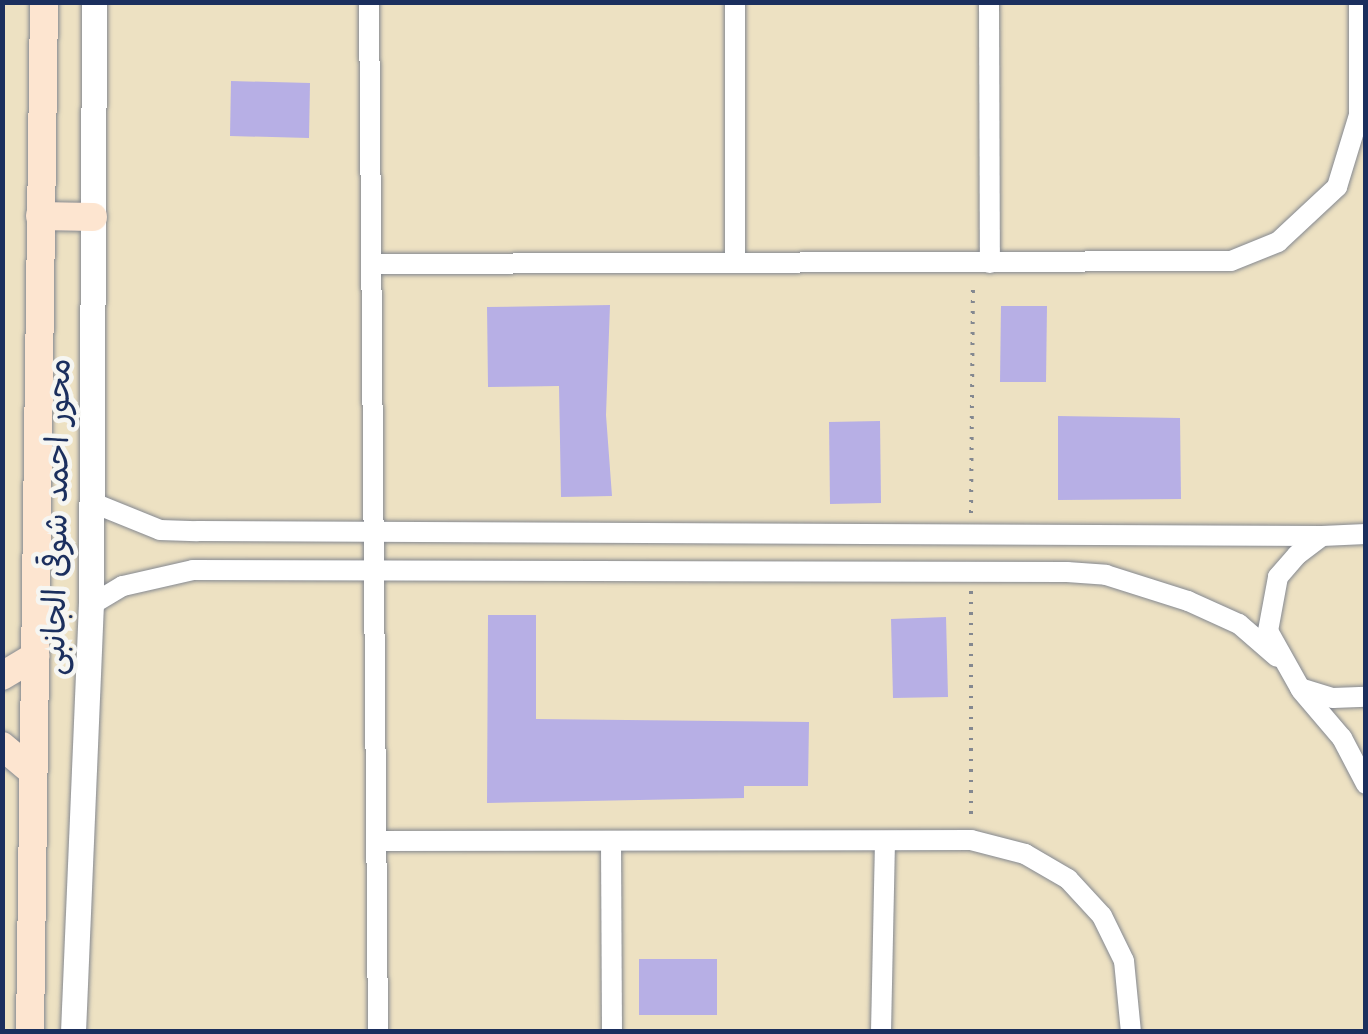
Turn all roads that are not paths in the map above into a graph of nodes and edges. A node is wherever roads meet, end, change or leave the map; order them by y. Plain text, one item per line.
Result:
1 (44, 2) edge
2 (94, 2) edge
3 (369, 2) edge
4 (736, 2) edge
5 (989, 2) edge
6 (1359, 2) edge
7 (40, 216) junction
8 (93, 217) junction
9 (734, 262) junction
10 (982, 262) junction
11 (371, 264) junction
12 (91, 502) junction
13 (373, 532) junction
14 (1364, 532) edge
15 (1322, 536) junction
16 (370, 574) junction
17 (91, 604) junction
18 (35, 656) junction
19 (1277, 658) junction
20 (2, 676) edge
21 (1300, 688) junction
22 (1366, 697) edge
23 (2, 746) edge
24 (33, 772) junction
25 (1366, 784) edge
26 (376, 841) junction
27 (611, 842) junction
28 (885, 842) junction
29 (30, 1032) edge
30 (73, 1032) edge
31 (378, 1032) edge
32 (612, 1032) edge
33 (881, 1032) edge
34 (1131, 1032) edge

1 - 7 main road
2 - 8 street, محور احمد شوقى الجانبى
3 - 11 street
4 - 9 street
5 - 10 street
6 - 10 street
7 - 8 main road
7 - 18 main road
8 - 12 street, محور احمد شوقى الجانبى
9 - 10 street
9 - 11 street
11 - 13 street
12 - 13 street
12 - 17 street, محور احمد شوقى الجانبى
13 - 15 street
13 - 16 street
14 - 15 street
15 - 19 street
16 - 17 street
16 - 19 street
16 - 26 street
17 - 30 street, محور احمد شوقى الجانبى
18 - 20 main road
18 - 24 main road
19 - 21 street
21 - 22 street
21 - 25 street
23 - 24 main road
24 - 29 main road
26 - 27 street
26 - 31 street
27 - 28 street
27 - 32 street
28 - 33 street
28 - 34 street

